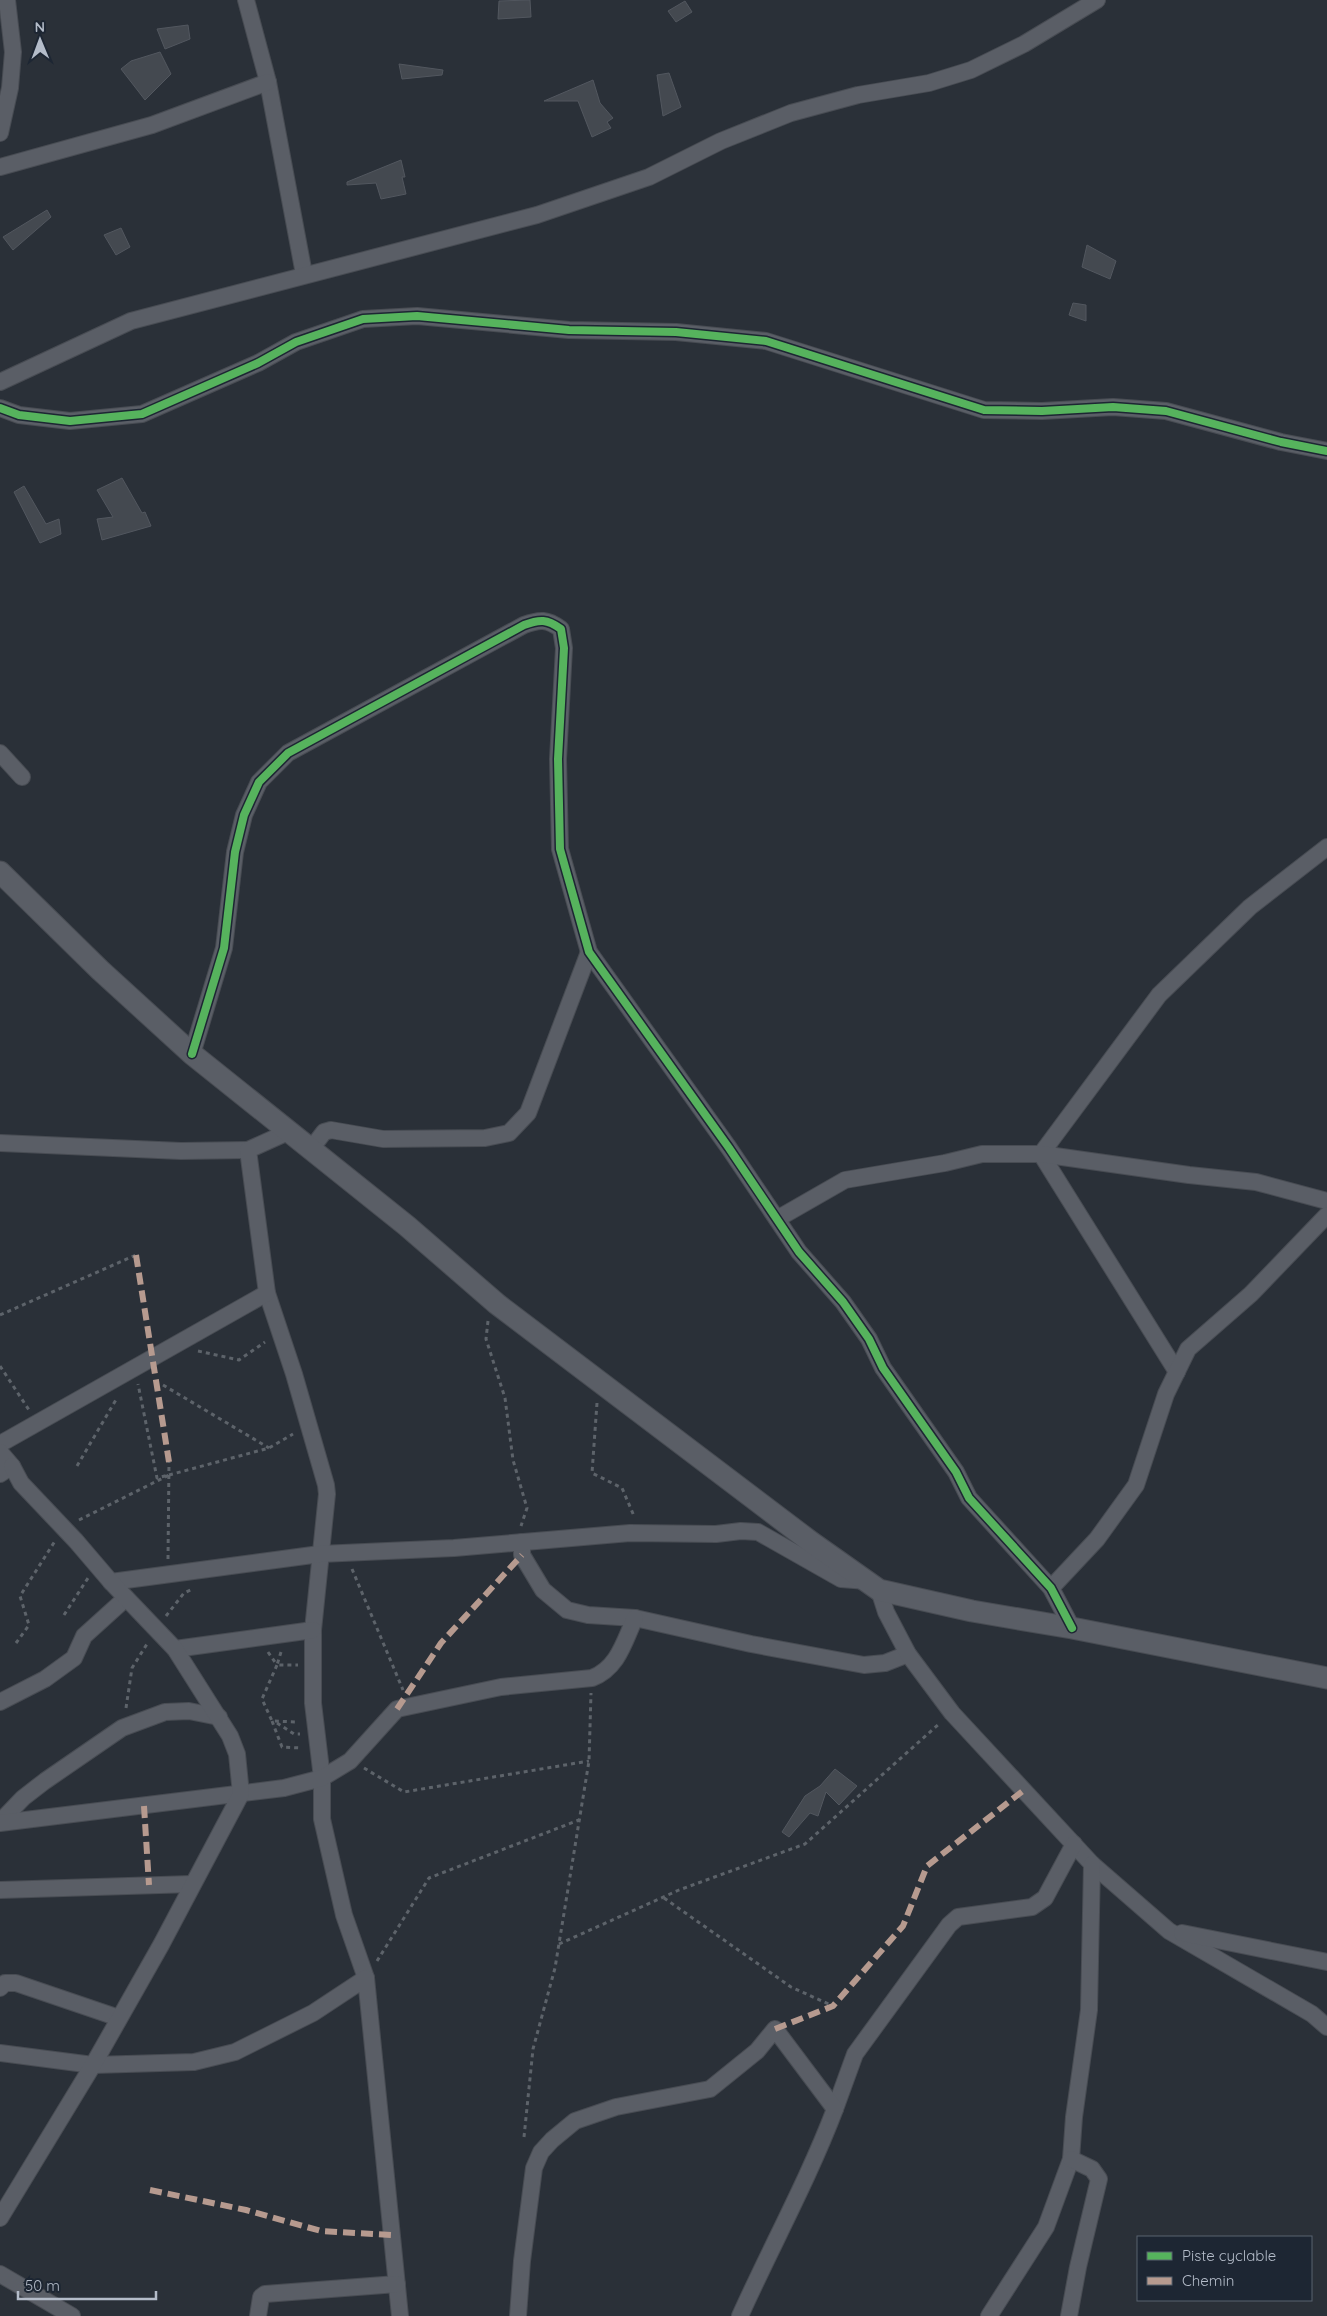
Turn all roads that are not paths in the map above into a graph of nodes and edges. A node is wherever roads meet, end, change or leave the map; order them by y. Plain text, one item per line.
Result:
1 (7, 0) edge
2 (246, 0) edge
3 (1097, 0) edge
4 (6, 37) edge
5 (268, 82) junction
6 (0, 133) edge
7 (0, 167) edge
8 (304, 274) junction
9 (0, 382) edge
10 (0, 408) edge
11 (1327, 450) edge
12 (0, 753) edge
13 (22, 777) dead end
14 (1327, 847) edge
15 (1, 876) edge
16 (589, 952) junction
17 (192, 1054) junction
18 (288, 1132) junction
19 (0, 1143) edge
20 (311, 1149) junction
21 (248, 1150) junction
22 (1041, 1154) junction
23 (1327, 1201) edge
24 (1327, 1215) edge
25 (777, 1219) junction
26 (267, 1293) junction
27 (1177, 1372) junction
28 (0, 1444) edge
29 (0, 1452) edge
30 (6, 1470) edge
31 (521, 1536) junction
32 (320, 1554) junction
33 (111, 1582) junction
34 (873, 1586) junction
35 (1051, 1588) junction
36 (126, 1598) junction
37 (635, 1618) junction
38 (1072, 1628) junction
39 (313, 1630) junction
40 (175, 1649) junction
41 (908, 1654) junction
42 (1327, 1678) edge
43 (0, 1702) edge
44 (219, 1717) junction
45 (322, 1778) junction
46 (241, 1794) junction
47 (0, 1822) edge
48 (1074, 1844) junction
49 (1092, 1864) junction
50 (192, 1884) junction
51 (0, 1890) edge
52 (1168, 1931) junction
53 (1327, 1962) edge
54 (366, 1978) junction
55 (0, 1988) edge
56 (119, 2018) junction
57 (1327, 2027) edge
58 (0, 2053) edge
59 (92, 2065) junction
60 (835, 2109) junction
61 (1071, 2159) junction
62 (2, 2205) edge
63 (0, 2274) edge
64 (397, 2284) junction
65 (72, 2316) edge
66 (258, 2316) edge
67 (400, 2316) edge
68 (518, 2316) edge
69 (740, 2316) edge
70 (989, 2316) edge
71 (1069, 2316) edge

1 - 4 street
2 - 5 street
3 - 8 street
4 - 6 street
5 - 7 street
5 - 8 street
8 - 9 street
10 - 11 street
12 - 13 street
14 - 22 street
15 - 17 street
16 - 17 street
16 - 20 street
16 - 25 street
17 - 18 street
18 - 20 street
18 - 21 street
19 - 21 street
20 - 34 street
21 - 26 street
22 - 23 street
22 - 25 street
22 - 27 street
24 - 27 street
25 - 35 street
26 - 28 street
26 - 32 street
27 - 35 street
29 - 30 street
30 - 33 street
31 - 32 street
31 - 34 street
31 - 37 street
32 - 33 street
32 - 39 street
33 - 36 street
34 - 38 street
34 - 41 street
35 - 38 street
36 - 40 street
36 - 43 street
37 - 41 street
37 - 45 street
38 - 42 street
39 - 40 street
39 - 45 street
40 - 44 street
41 - 48 street
44 - 46 street
44 - 47 street
45 - 46 street
45 - 54 street
46 - 47 street
46 - 50 street
48 - 49 street
48 - 60 street
49 - 52 street
49 - 61 street
50 - 51 street
50 - 56 street
52 - 53 street
52 - 57 street
54 - 59 street
54 - 64 street
55 - 56 street
56 - 59 street
58 - 59 street
59 - 62 street
60 - 68 street
60 - 69 street
61 - 70 street
61 - 71 street
63 - 65 street
64 - 66 street
64 - 67 street

